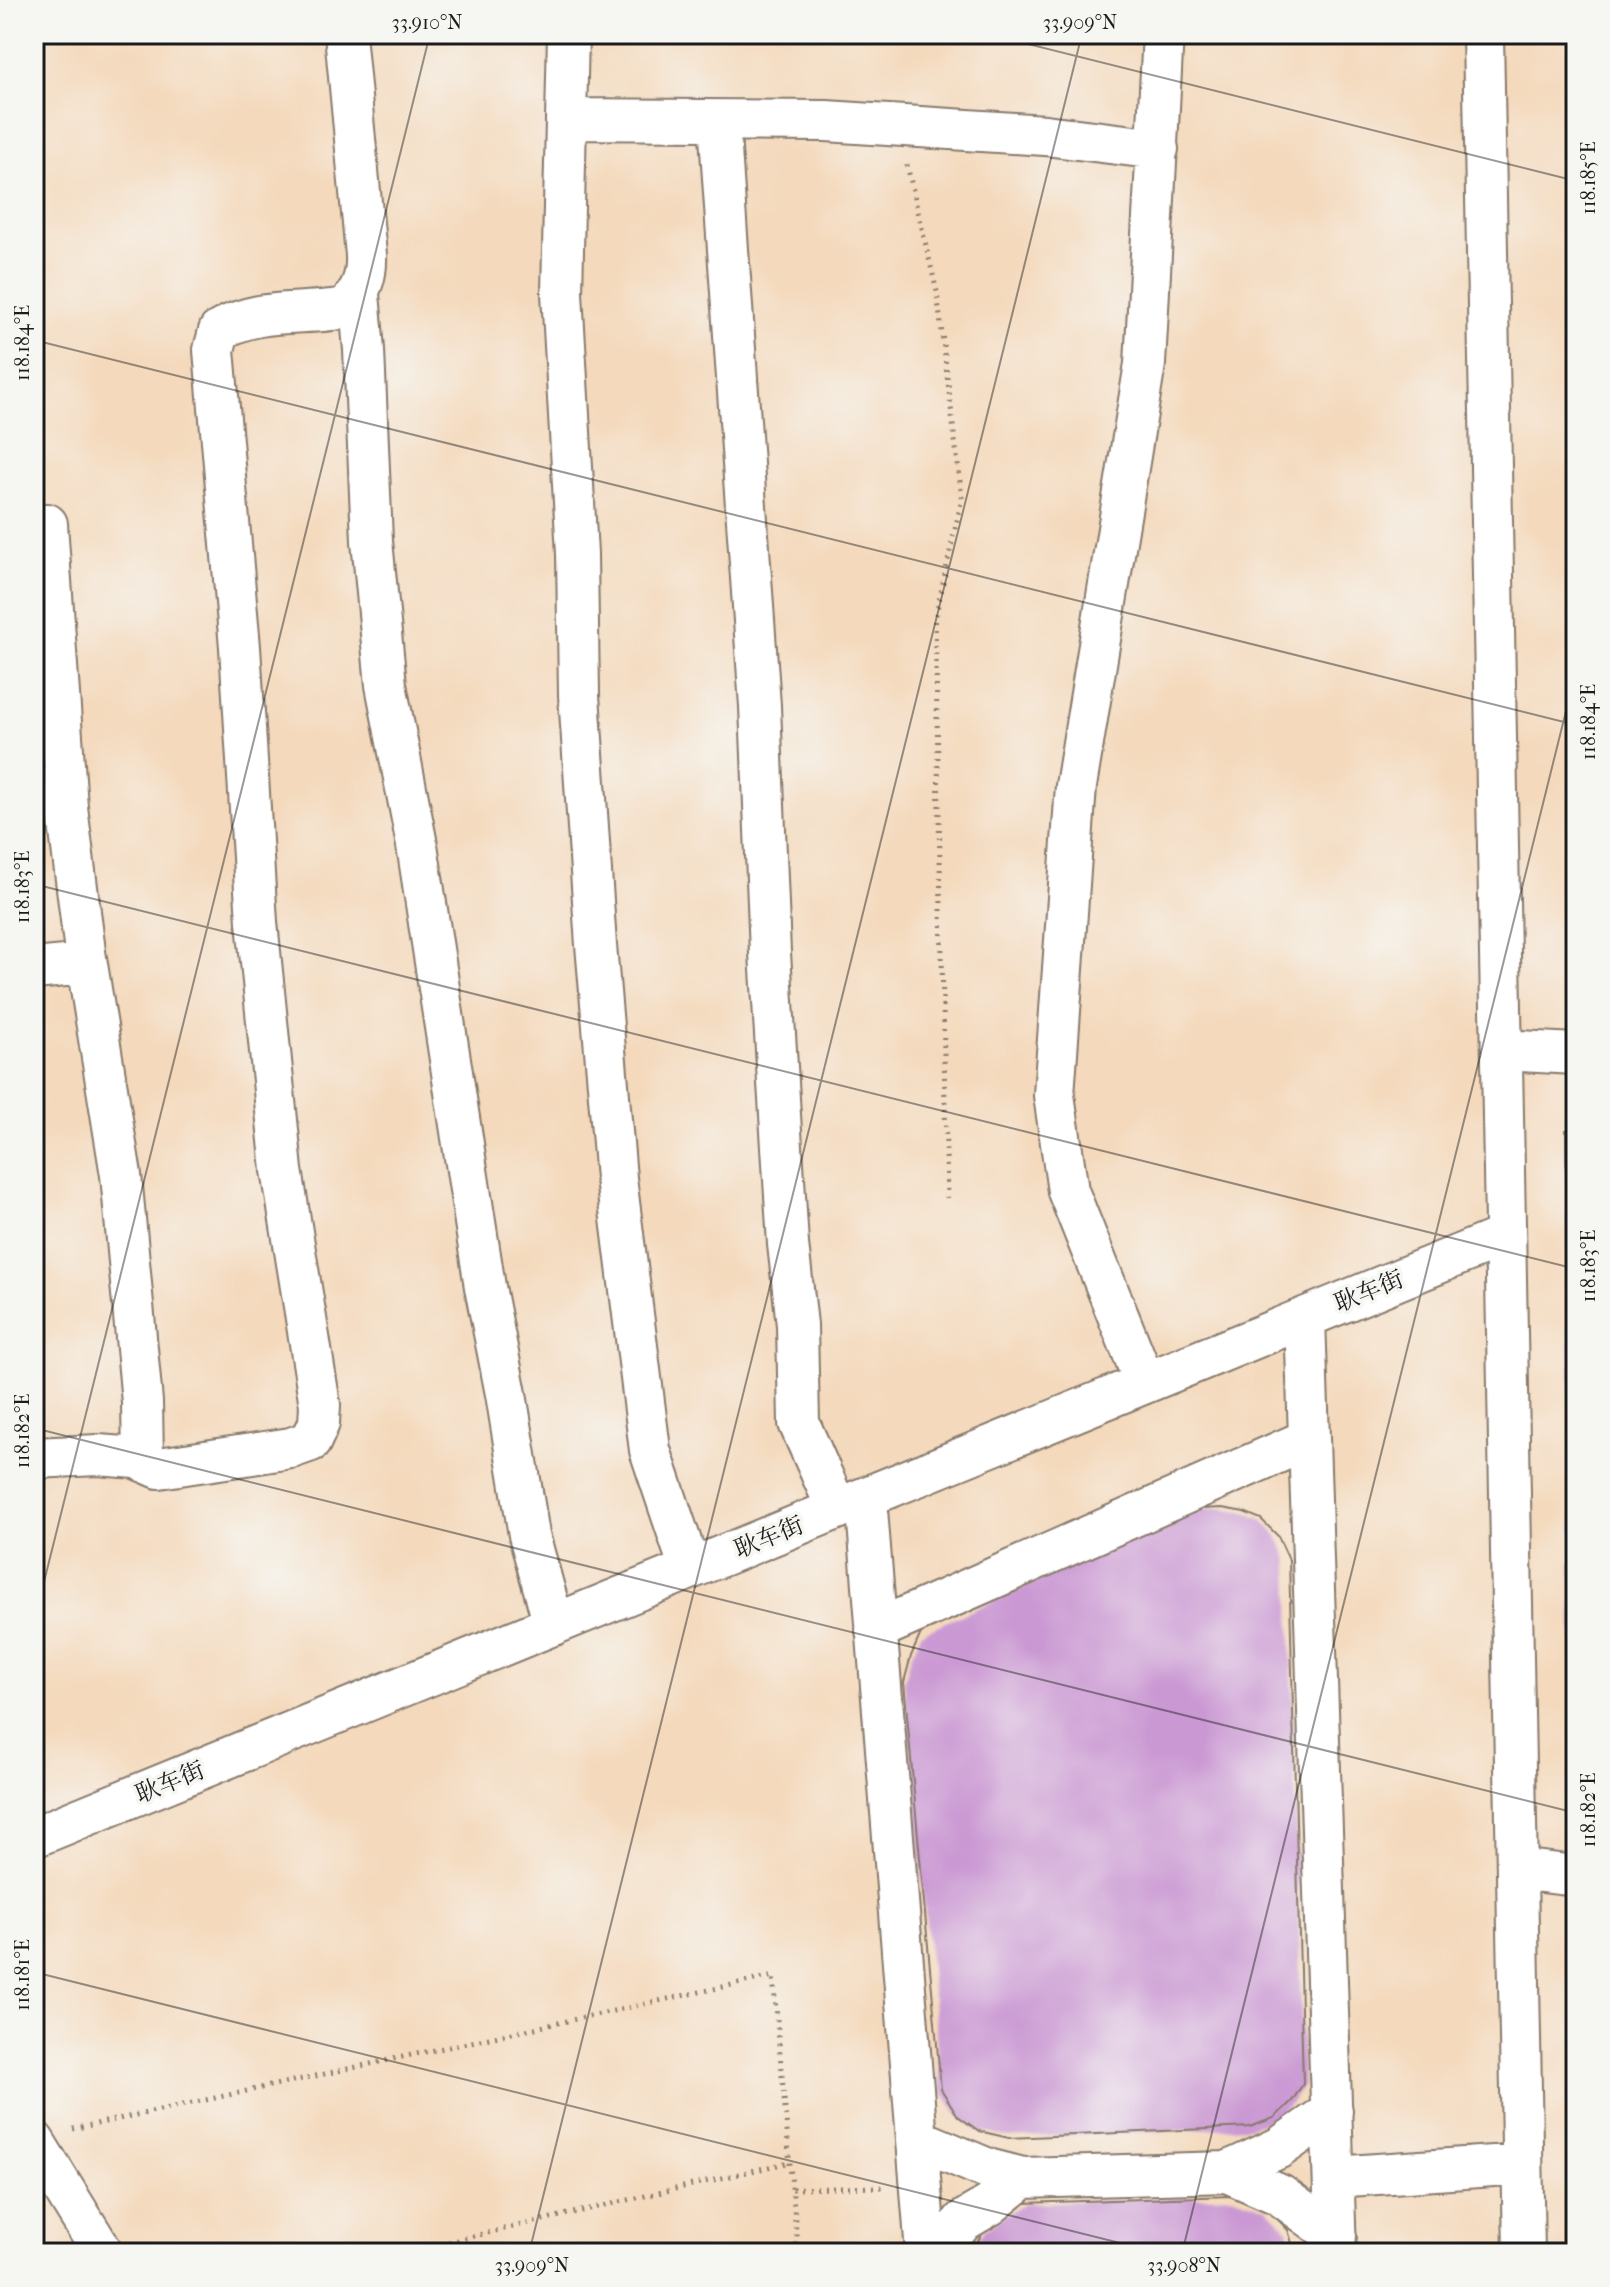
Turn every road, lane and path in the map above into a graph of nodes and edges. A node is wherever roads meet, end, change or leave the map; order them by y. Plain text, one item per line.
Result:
1 (345, 34) edge
2 (568, 34) edge
3 (1163, 34) edge
4 (1483, 34) edge
5 (566, 119) junction
6 (719, 121) junction
7 (898, 125) junction
8 (1158, 149) junction
9 (359, 294) junction
10 (47, 524) dead end
11 (86, 964) junction
12 (34, 969) edge
13 (1502, 1050) junction
14 (1576, 1054) edge
15 (947, 1198) dead end
16 (1505, 1236) junction
17 (1305, 1318) junction
18 (1145, 1383) junction
19 (1309, 1439) junction
20 (34, 1458) edge
21 (143, 1461) junction
22 (851, 1503) junction
23 (690, 1569) junction
24 (554, 1625) junction
25 (876, 1630) junction
26 (34, 1837) edge
27 (1517, 1869) junction
28 (1576, 1876) edge
29 (1332, 2111) junction
30 (49, 2136) edge
31 (917, 2139) junction
32 (790, 2162) junction
33 (1522, 2164) junction
34 (1227, 2172) junction
35 (1334, 2177) junction
36 (1023, 2178) junction
37 (920, 2186) junction
38 (792, 2189) junction
39 (1336, 2245) edge
40 (103, 2253) edge
41 (402, 2253) edge
42 (798, 2253) edge
43 (926, 2253) edge
44 (938, 2253) edge
45 (1524, 2253) edge

1 - 9 street
2 - 5 street
3 - 8 street
4 - 13 street
5 - 6 street
5 - 23 street
6 - 7 street
6 - 22 street
7 - 8 street
7 - 15 path
8 - 18 street
9 - 21 street
9 - 24 street
10 - 11 street
11 - 12 street
11 - 21 street
13 - 14 street
13 - 16 street
16 - 17 street, 耿车街
16 - 27 street
17 - 18 street, 耿车街
17 - 19 street
18 - 22 street, 耿车街
19 - 25 street
19 - 29 street
20 - 21 street
22 - 23 street, 耿车街
22 - 25 street
23 - 24 street, 耿车街
24 - 26 street, 耿车街
25 - 31 street
27 - 28 street
27 - 33 street
29 - 34 street
29 - 35 street
30 - 32 path
30 - 40 street
31 - 36 street
31 - 37 street
32 - 38 path
32 - 41 path
33 - 35 street
33 - 45 street
34 - 36 street
34 - 39 street
35 - 39 street
36 - 44 street
37 - 38 path
37 - 43 street
38 - 42 path

